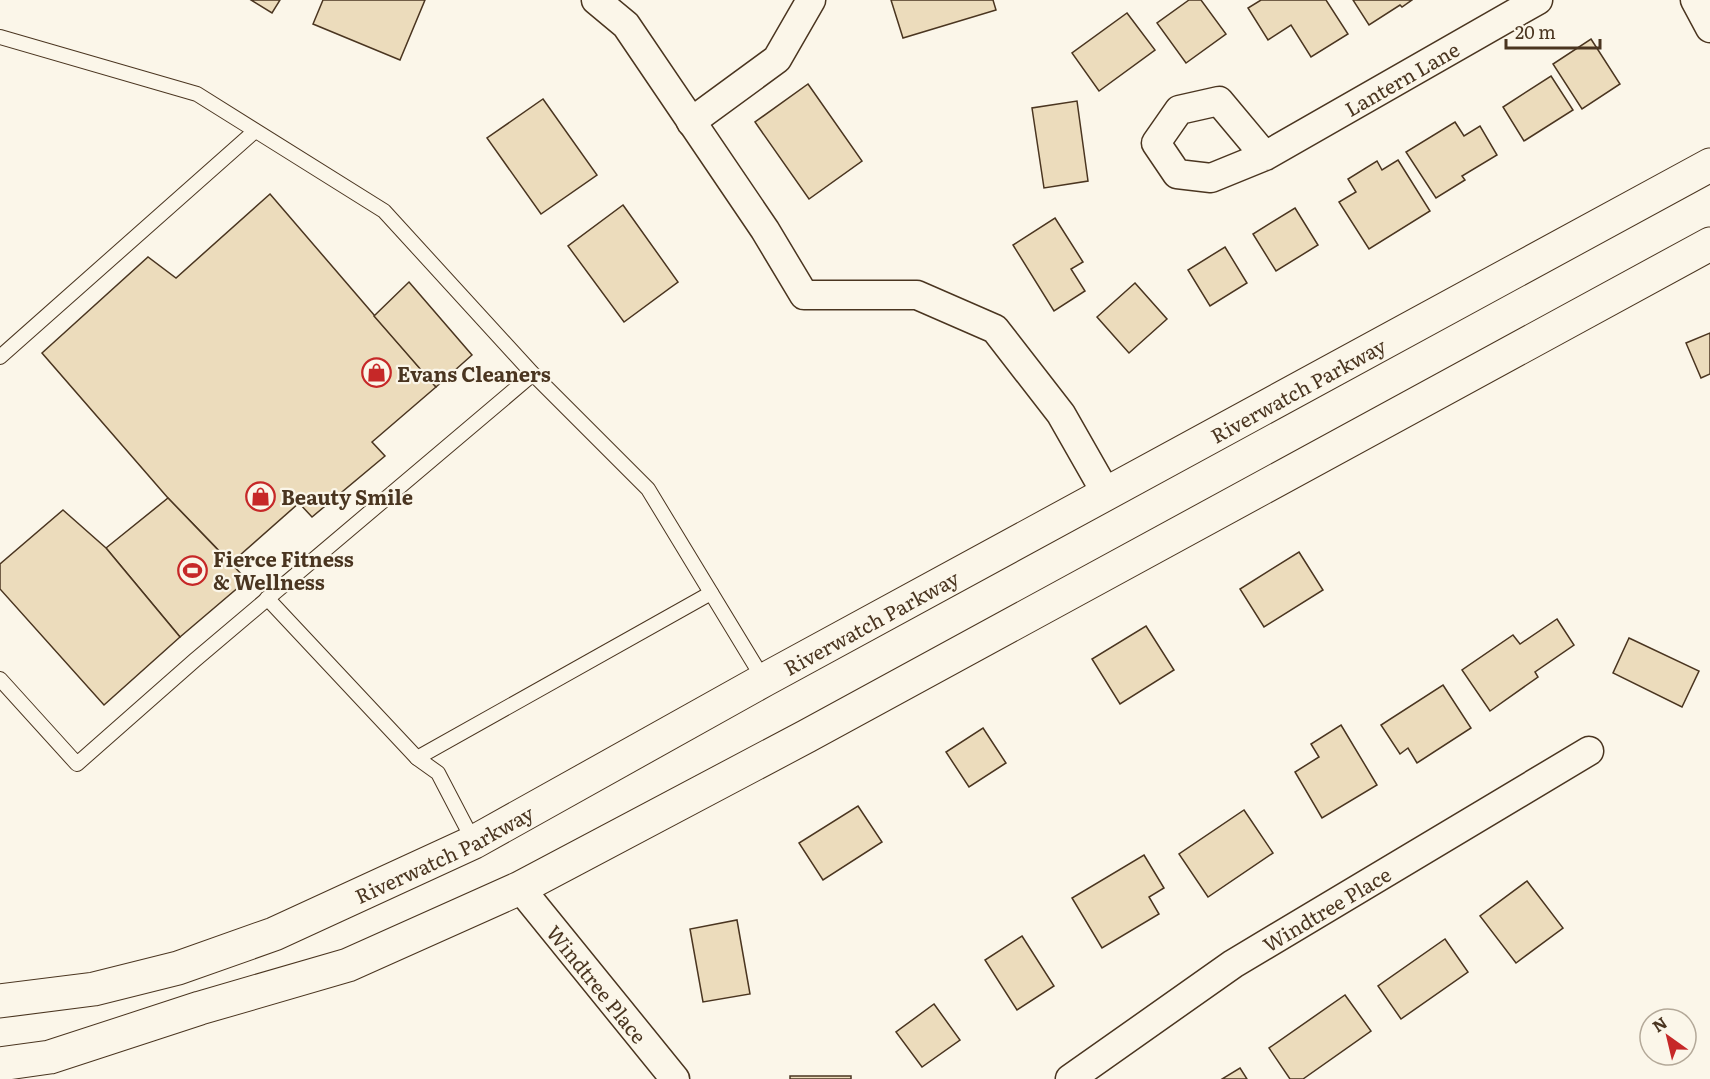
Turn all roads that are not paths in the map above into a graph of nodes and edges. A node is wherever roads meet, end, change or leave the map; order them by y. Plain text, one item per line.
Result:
1 (597, 0) edge
2 (810, 0) edge
3 (1538, 0) edge
4 (1695, 0) edge
5 (1710, 28) edge
6 (0, 37) edge
7 (692, 122) junction
8 (255, 131) junction
9 (1265, 156) dead end
10 (1710, 165) edge
11 (1710, 244) edge
12 (0, 357) edge
13 (532, 374) junction
14 (1106, 493) junction
15 (711, 593) junction
16 (267, 598) junction
17 (0, 679) edge
18 (764, 680) junction
19 (1589, 751) dead end
20 (417, 758) junction
21 (474, 842) junction
22 (520, 888) junction
23 (0, 1001) edge
24 (0, 1064) edge
25 (1072, 1078) edge
26 (675, 1079) edge

1 - 7 street
2 - 7 street
3 - 9 street, Lantern Lane
4 - 5 street
6 - 8 lane
7 - 14 street
8 - 12 lane
8 - 13 lane
10 - 14 main road, Riverwatch Parkway
11 - 22 main road
13 - 15 lane
13 - 16 lane
14 - 18 main road, Riverwatch Parkway
15 - 18 lane
15 - 20 lane
16 - 17 lane
16 - 20 lane
18 - 21 main road, Riverwatch Parkway
19 - 25 street, Windtree Place
20 - 21 lane
21 - 23 main road, Riverwatch Parkway
22 - 24 main road
22 - 26 street, Windtree Place

